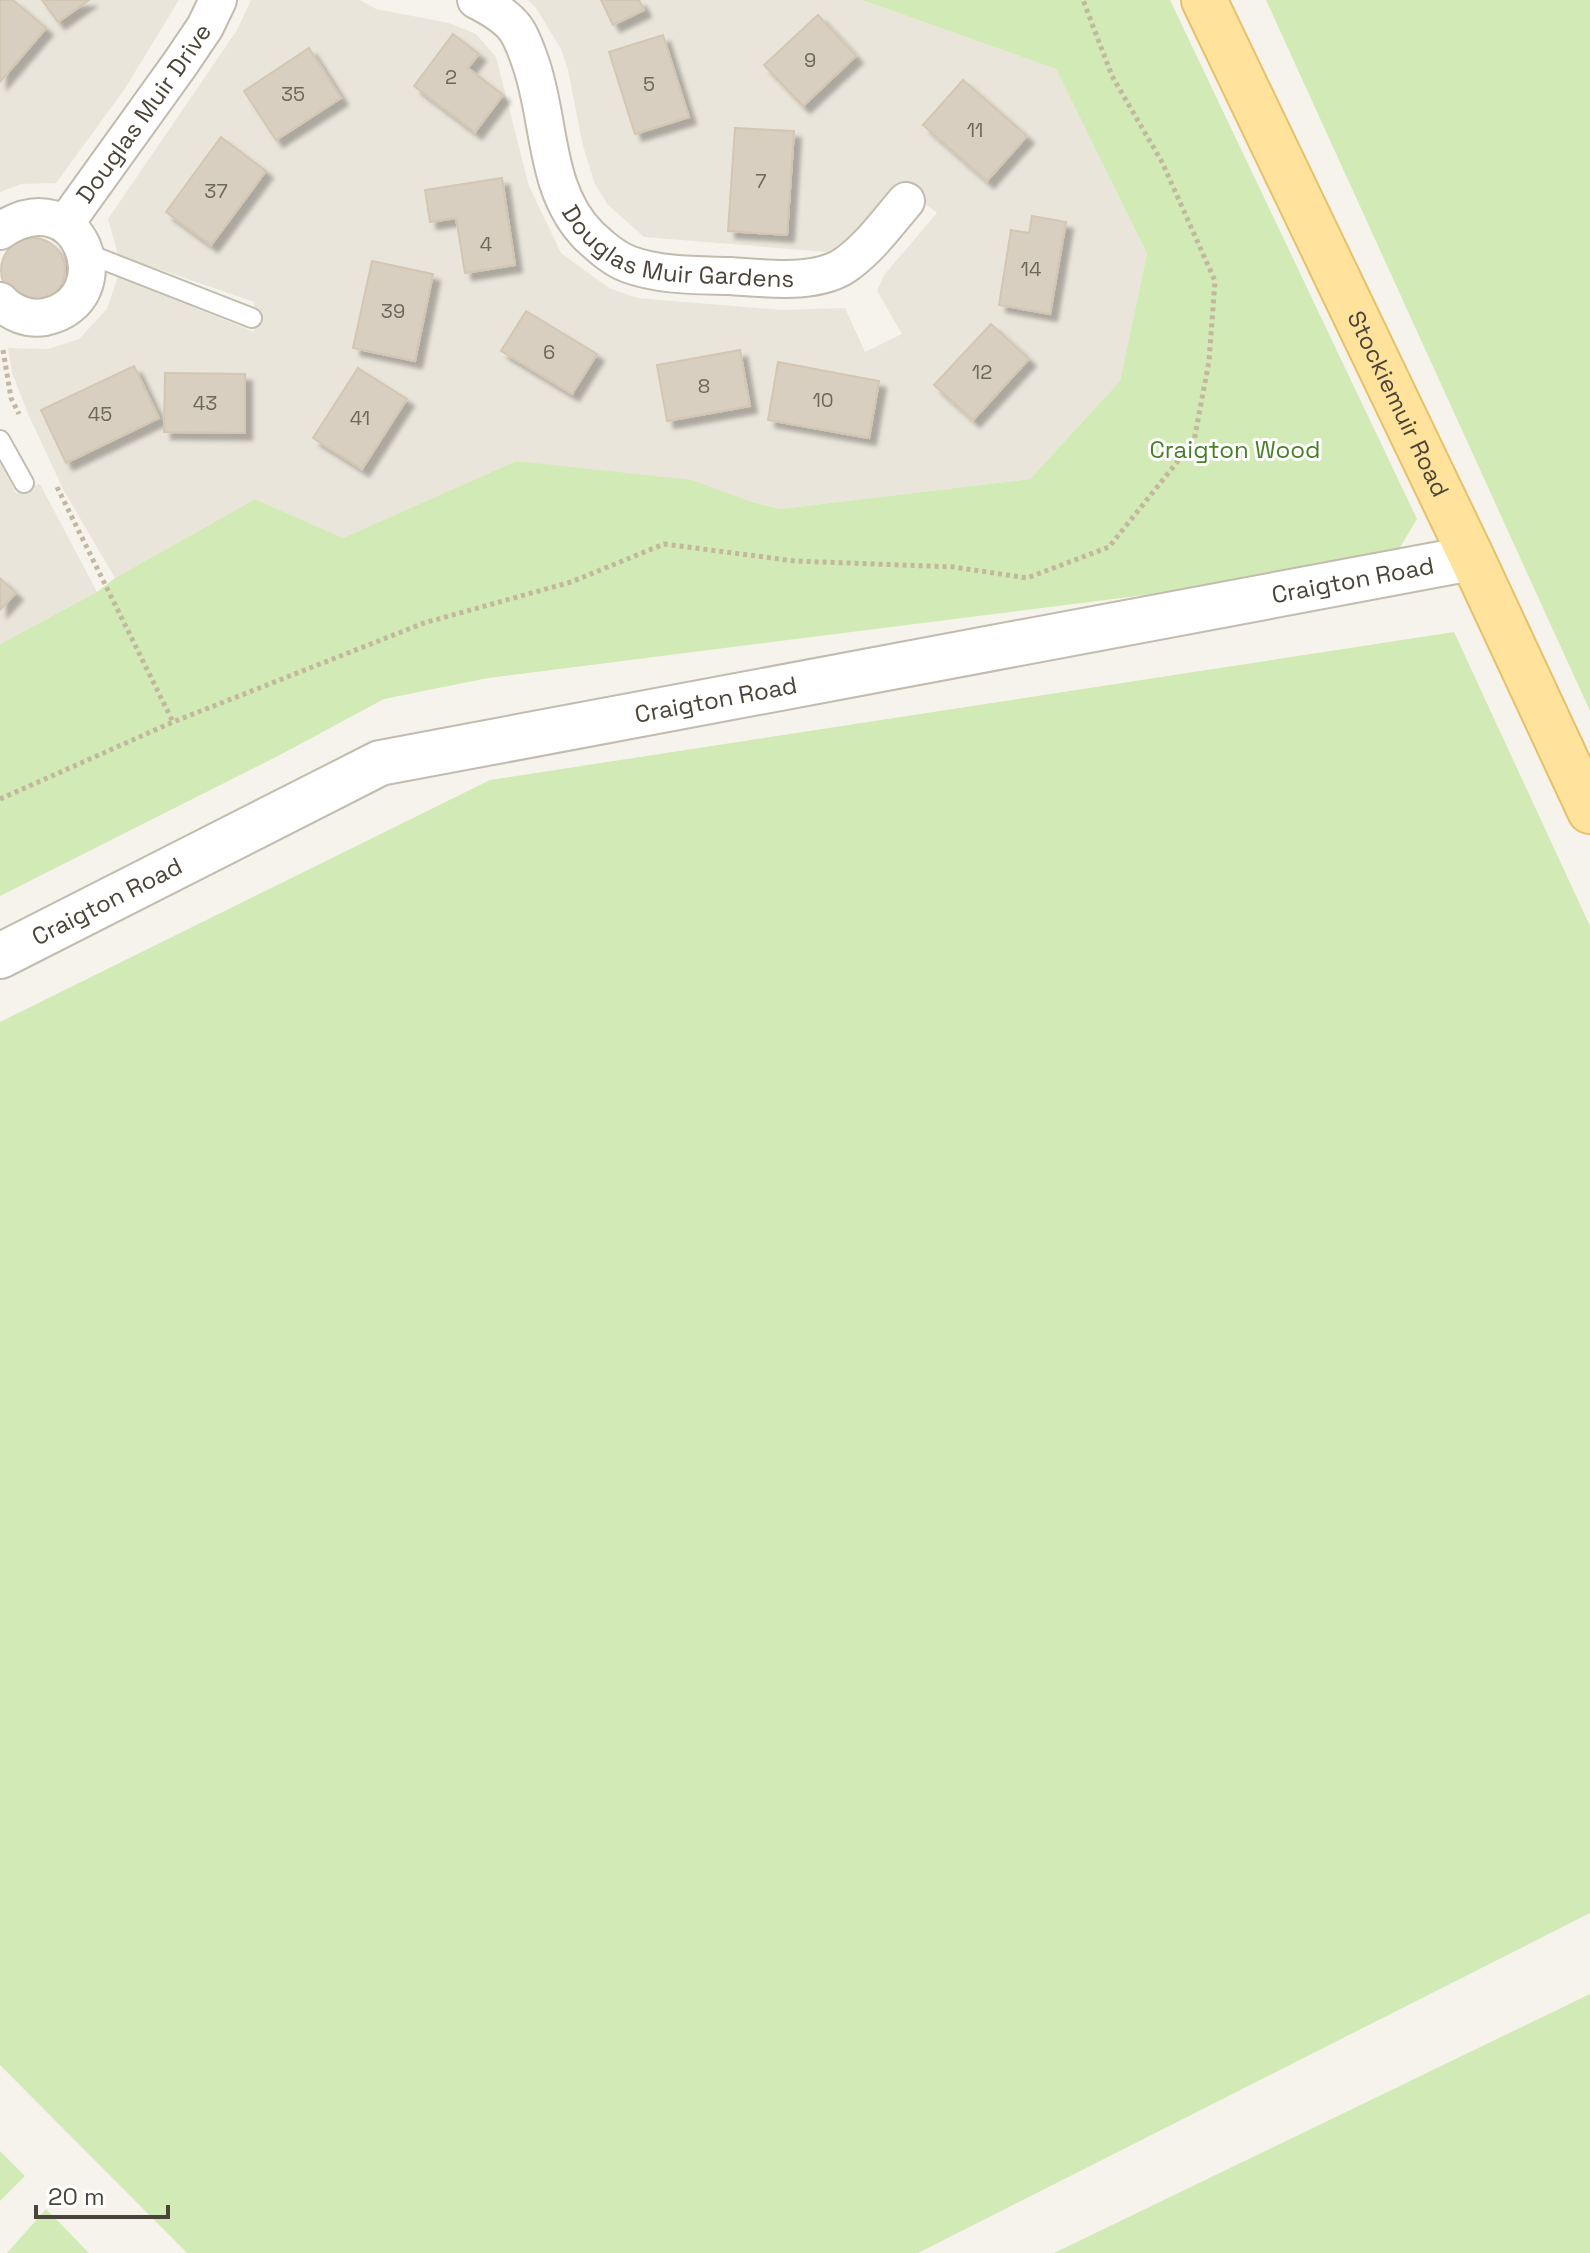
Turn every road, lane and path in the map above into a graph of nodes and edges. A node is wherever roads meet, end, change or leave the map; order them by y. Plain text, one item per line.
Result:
1 (218, 0) edge
2 (476, 0) edge
3 (1083, 0) edge
4 (1204, 0) edge
5 (906, 201) dead end
6 (0, 231) edge
7 (75, 239) junction
8 (4, 305) edge
9 (252, 318) dead end
10 (26, 426) dead end
11 (0, 440) edge
12 (54, 482) dead end
13 (24, 483) dead end
14 (1472, 558) junction
15 (173, 722) junction
16 (0, 799) edge
17 (1590, 811) edge
18 (0, 956) edge

1 - 7 street, Douglas Muir Drive
2 - 5 street, Douglas Muir Gardens
3 - 15 path
4 - 14 main road, Stockiemuir Road
6 - 7 street, Douglas Muir Drive
7 - 8 street, Douglas Muir Drive
7 - 9 lane, Douglas Muir Drive
8 - 10 path
11 - 13 lane
12 - 15 path
14 - 17 main road, Stockiemuir Road
14 - 18 street, Craigton Road
15 - 16 path

